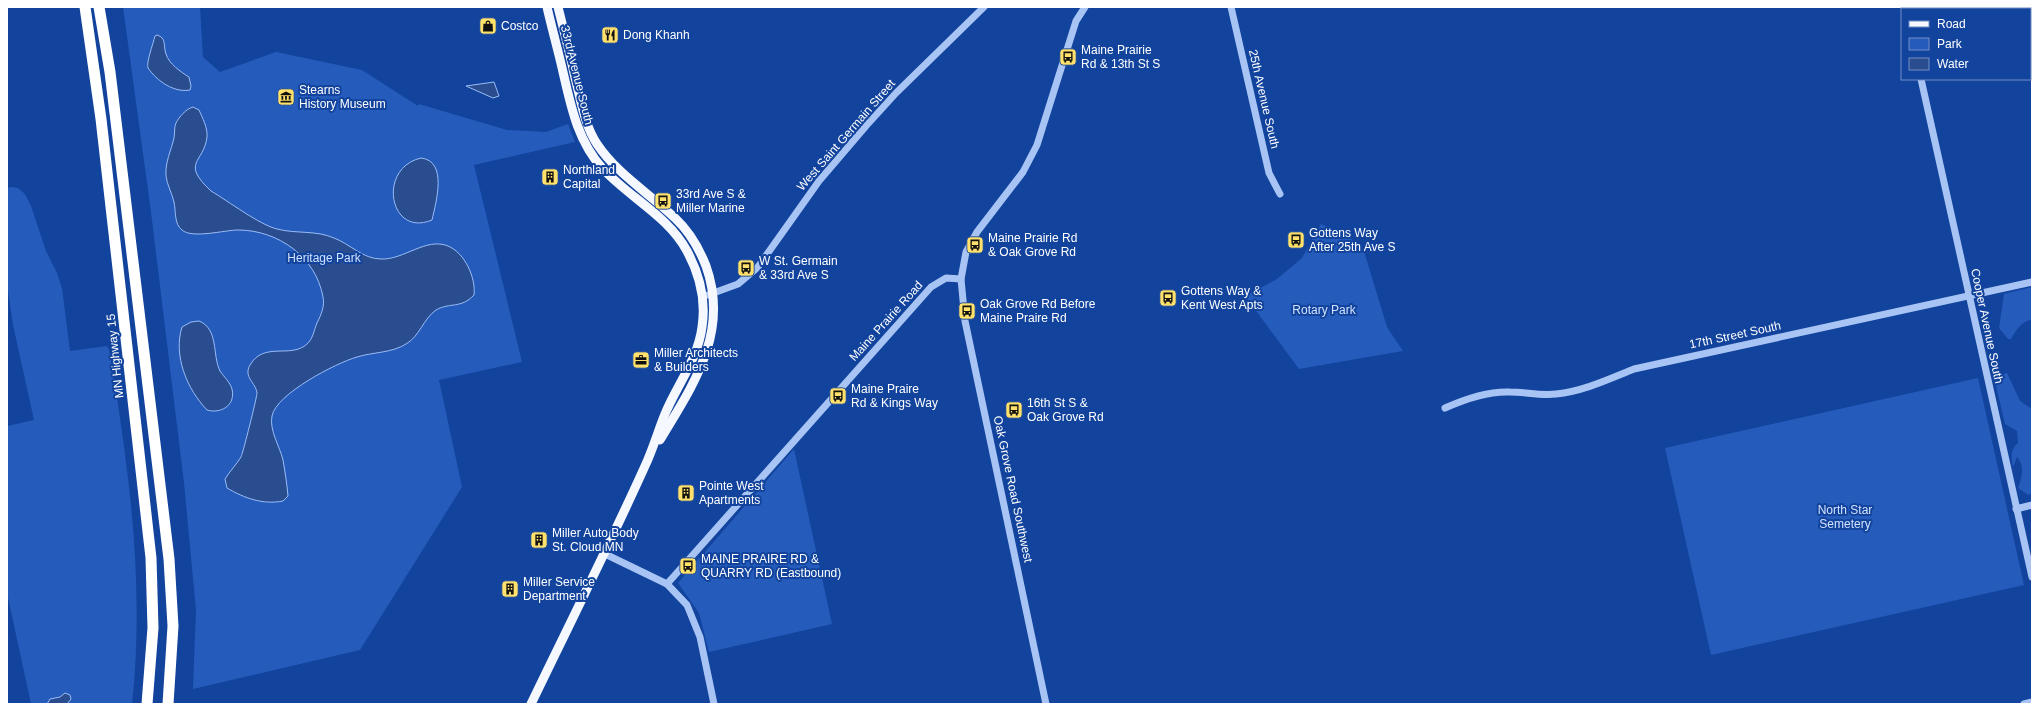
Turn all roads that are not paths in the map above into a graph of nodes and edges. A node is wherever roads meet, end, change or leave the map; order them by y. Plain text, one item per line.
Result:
1 (85, 7) edge
2 (99, 7) edge
3 (547, 7) edge
4 (558, 7) edge
5 (984, 7) edge
6 (1086, 7) edge
7 (1231, 7) edge
8 (1921, 80) edge
9 (1280, 194) dead end
10 (961, 279) junction
11 (2032, 282) edge
12 (713, 294) junction
13 (703, 296) junction
14 (1970, 296) junction
15 (1445, 408) dead end
16 (646, 464) junction
17 (2032, 505) edge
18 (2016, 509) junction
19 (604, 553) junction
20 (2032, 577) edge
21 (667, 584) junction
22 (2032, 702) edge
23 (148, 704) edge
24 (168, 704) edge
25 (531, 704) edge
26 (714, 704) edge
27 (1046, 704) edge
28 (2024, 704) edge

1 - 23 highway, MN Highway 15
2 - 24 highway
3 - 13 main road, 33rd Avenue South
4 - 12 main road, 33rd Avenue South
5 - 12 street, West Saint Germain Street
6 - 10 street
7 - 9 street, 25th Avenue South
8 - 14 street, Cooper Avenue South
10 - 21 street, Maine Prairie Road
10 - 27 street, Oak Grove Road Southwest
11 - 14 street, 17th Street South
12 - 13 street, West Saint Germain Street
12 - 16 main road
13 - 16 main road
14 - 15 street, 17th Street South
14 - 18 street, Cooper Avenue South
16 - 19 main road
17 - 18 street
18 - 20 street, Cooper Avenue South
19 - 21 street
19 - 25 main road
21 - 26 street
22 - 28 street

